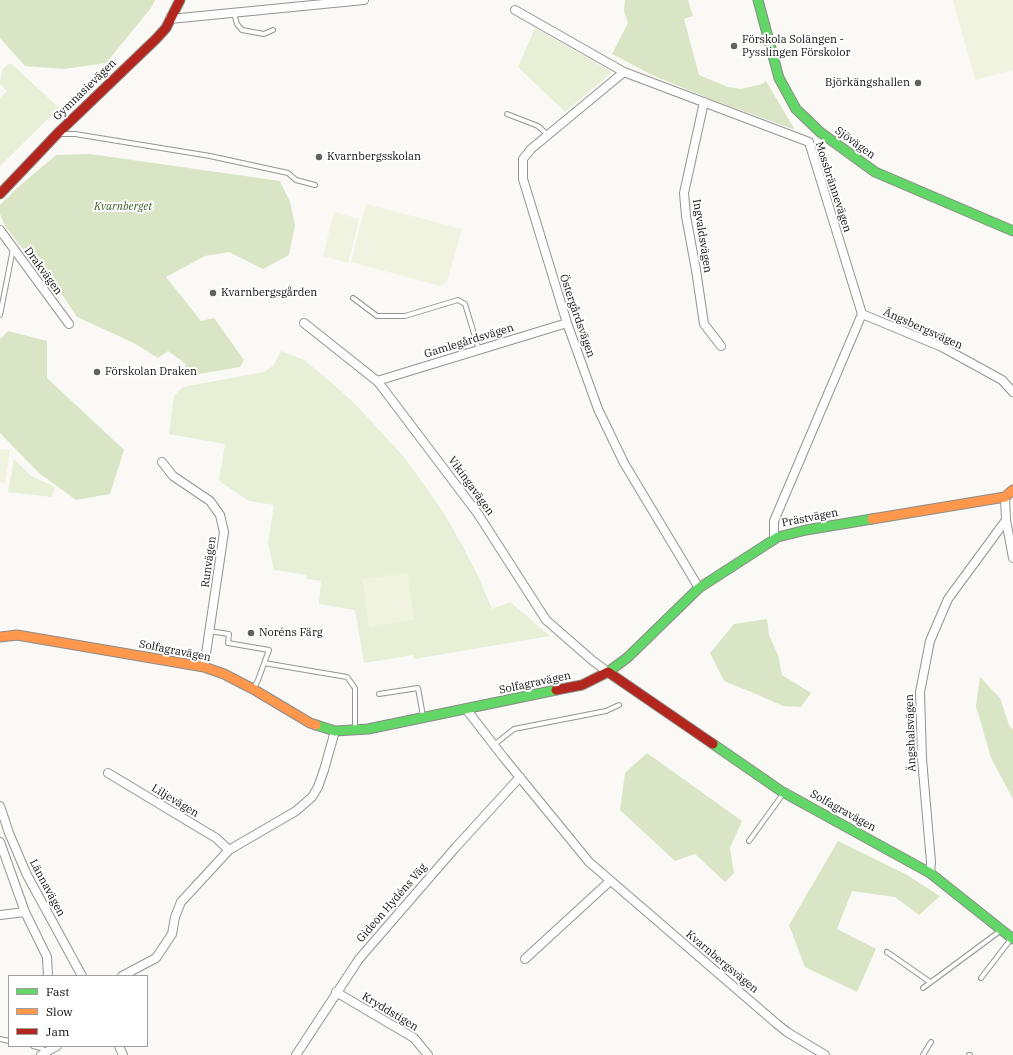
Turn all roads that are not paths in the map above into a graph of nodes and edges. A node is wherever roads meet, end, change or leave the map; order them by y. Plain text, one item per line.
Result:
1 (180, 0) edge
2 (364, 0) edge
3 (758, 0) edge
4 (515, 10) dead end
5 (234, 12) junction
6 (170, 19) junction
7 (273, 30) dead end
8 (624, 72) junction
9 (704, 102) junction
10 (507, 114) dead end
11 (57, 134) junction
12 (548, 135) junction
13 (315, 185) dead end
14 (0, 194) edge
15 (0, 230) edge
16 (1013, 231) edge
17 (13, 248) junction
18 (353, 298) dead end
19 (862, 314) junction
20 (0, 315) edge
21 (304, 323) dead end
22 (567, 323) junction
23 (69, 324) dead end
24 (721, 346) dead end
25 (479, 350) junction
26 (377, 381) junction
27 (1013, 392) edge
28 (162, 462) dead end
29 (1013, 490) edge
30 (1004, 497) junction
31 (1006, 520) junction
32 (774, 539) junction
33 (1013, 558) edge
34 (700, 588) junction
35 (209, 631) junction
36 (0, 638) edge
37 (264, 663) junction
38 (204, 667) junction
39 (608, 672) junction
40 (254, 689) junction
41 (379, 694) dead end
42 (619, 705) dead end
43 (466, 709) junction
44 (423, 718) junction
45 (335, 731) junction
46 (355, 731) junction
47 (493, 745) junction
48 (108, 773) dead end
49 (520, 777) junction
50 (784, 793) junction
51 (0, 806) edge
52 (749, 840) dead end
53 (0, 842) edge
54 (229, 850) junction
55 (930, 873) junction
56 (610, 881) junction
57 (25, 912) junction
58 (0, 915) edge
59 (1002, 930) junction
60 (1012, 938) edge
61 (887, 952) dead end
62 (525, 959) dead end
63 (48, 975) edge
64 (81, 975) edge
65 (124, 975) edge
66 (981, 978) dead end
67 (930, 982) junction
68 (923, 988) dead end
69 (336, 992) junction
70 (931, 1042) dead end
71 (55, 1047) edge
72 (44, 1053) edge
73 (296, 1055) edge
74 (428, 1055) edge
75 (825, 1055) edge
76 (923, 1055) edge

1 - 6 street, Gymnasievägen
2 - 5 street
3 - 16 street, Sjövägen
4 - 8 street, Mossbrännevägen
5 - 6 street
5 - 7 lane
6 - 11 street, Gymnasievägen
8 - 9 street, Mossbrännevägen
8 - 12 street, Östergårdsvägen
9 - 19 street, Mossbrännevägen
9 - 24 street, Ingvaldsvägen
10 - 12 lane
11 - 13 lane
11 - 14 street, Gymnasievägen
12 - 22 street, Östergårdsvägen
15 - 17 street, Drakvägen
17 - 20 lane
17 - 23 street, Drakvägen
18 - 25 lane
19 - 27 street, Ängsbergsvägen
19 - 32 street
21 - 26 street, Vikingavägen
22 - 25 street, Gamlegårdsvägen
22 - 34 street, Östergårdsvägen
25 - 26 street, Gamlegårdsvägen
26 - 39 street, Vikingavägen
28 - 35 street, Runvägen
29 - 30 street, Prästvägen
30 - 31 street
30 - 32 street, Prästvägen
31 - 33 street
31 - 55 street, Ängshalsvägen
32 - 34 street, Prästvägen
34 - 39 street, Prästvägen
35 - 37 lane
35 - 38 street, Runvägen
36 - 38 street, Solfagravägen
37 - 40 lane
37 - 46 lane
38 - 40 street, Solfagravägen
39 - 43 street, Solfagravägen
39 - 50 street, Solfagravägen
40 - 45 street, Solfagravägen
41 - 44 lane
42 - 47 lane
43 - 44 street, Solfagravägen
43 - 47 street, Kvarnbergsvägen
44 - 46 street, Solfagravägen
45 - 46 street, Solfagravägen
45 - 54 street
47 - 49 street, Kvarnbergsvägen
48 - 54 street, Liljevägen
49 - 56 street, Kvarnbergsvägen
49 - 69 street, Gideon Hydéns Väg
50 - 52 lane
50 - 55 street, Solfagravägen
51 - 64 street, Lännavägen
53 - 57 street
54 - 65 street
55 - 59 street, Solfagravägen
56 - 62 street
56 - 75 street, Kvarnbergsvägen
57 - 58 street
57 - 63 street
59 - 60 street, Solfagravägen
59 - 67 lane
60 - 66 lane
61 - 67 lane
67 - 68 lane
69 - 73 street, Gideon Hydéns Väg
69 - 74 street, Kryddstigen
70 - 76 lane
71 - 72 street

